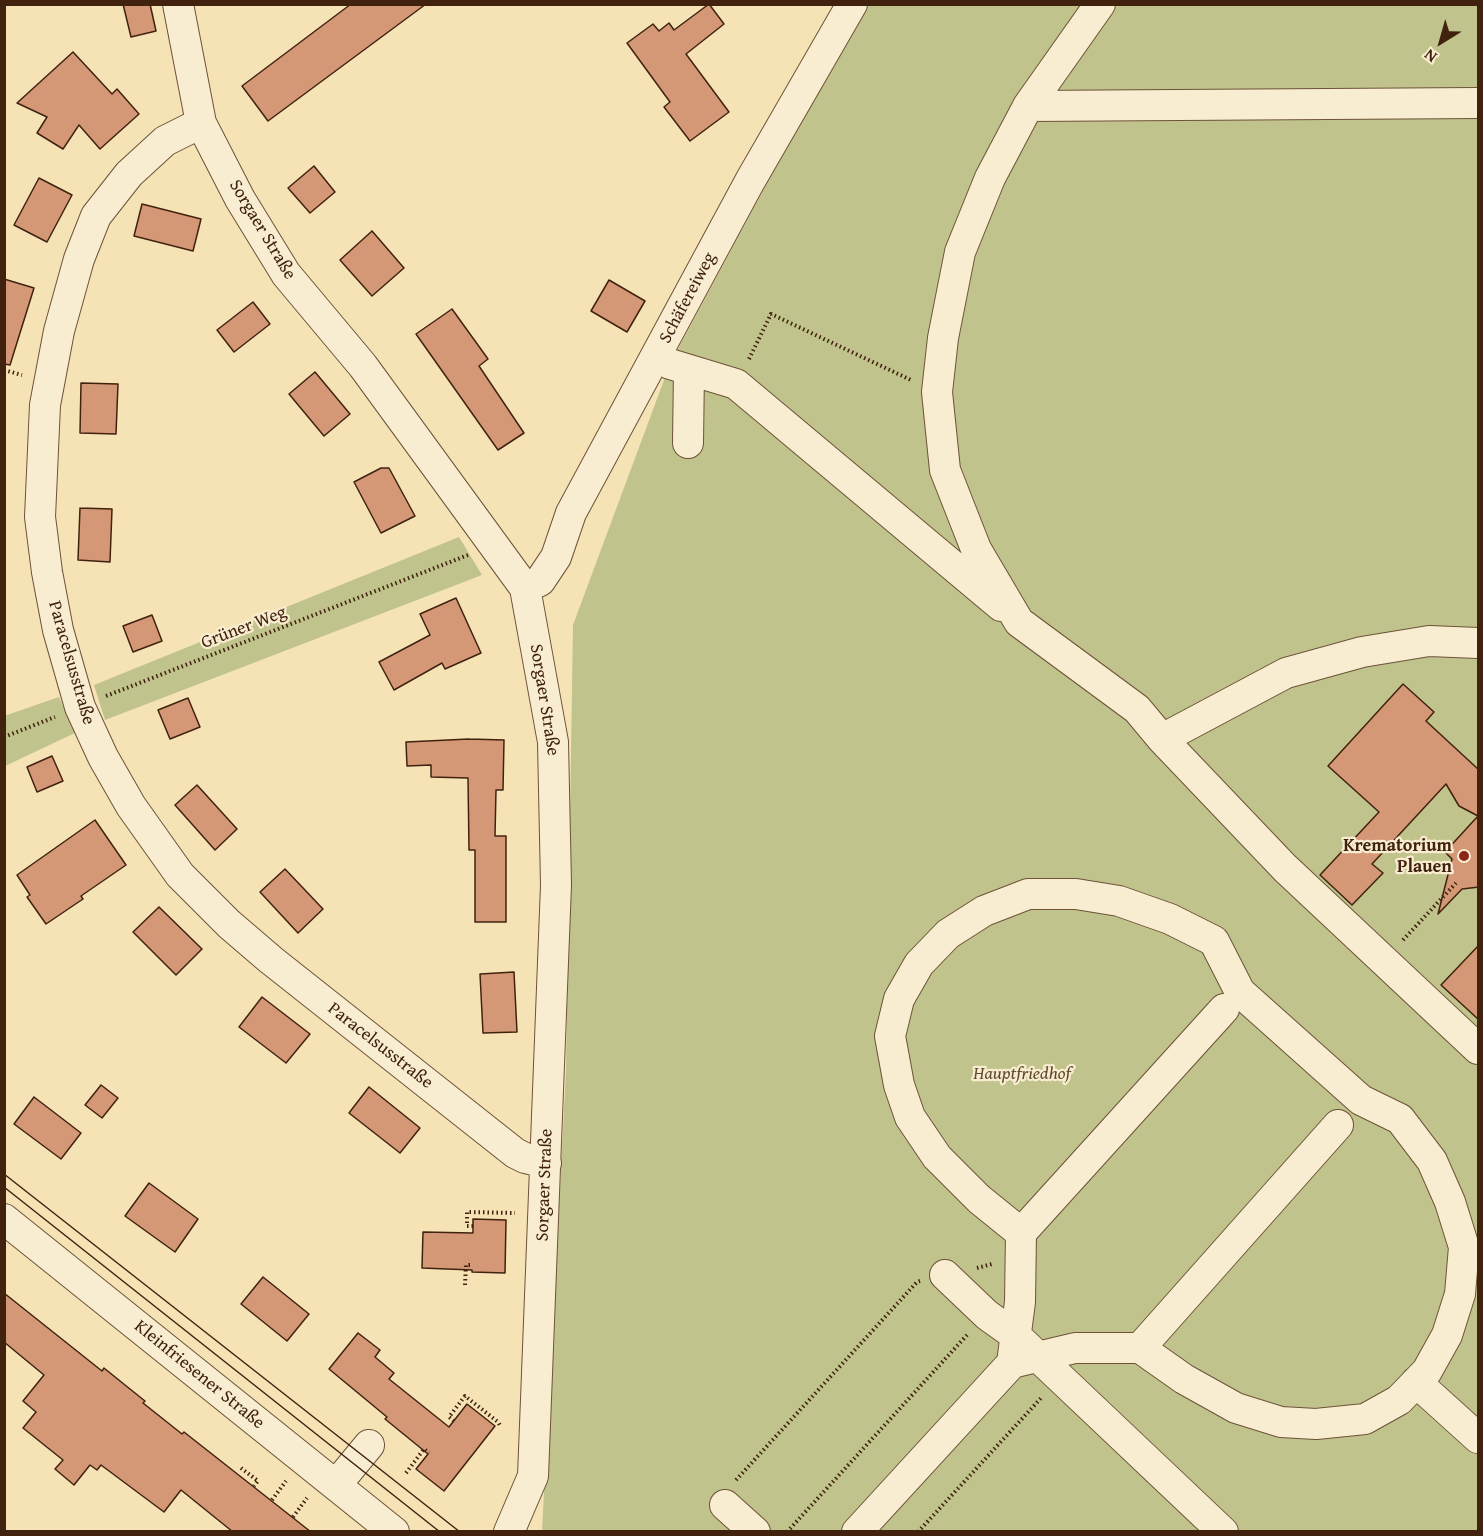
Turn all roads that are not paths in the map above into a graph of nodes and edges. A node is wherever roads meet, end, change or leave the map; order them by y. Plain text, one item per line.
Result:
1 (178, 4) edge
2 (852, 4) edge
3 (1100, 4) edge
4 (1479, 103) edge
5 (1028, 106) junction
6 (201, 123) junction
7 (657, 356) junction
8 (689, 370) junction
9 (688, 443) dead end
10 (525, 588) junction
11 (1019, 622) junction
12 (1479, 643) edge
13 (1162, 740) junction
14 (1232, 1000) junction
15 (1479, 1049) edge
16 (1338, 1125) dead end
17 (546, 1163) junction
18 (4, 1219) edge
19 (1021, 1233) junction
20 (945, 1275) road end
21 (1140, 1348) junction
22 (1022, 1351) junction
23 (1416, 1382) junction
24 (1479, 1438) edge
25 (369, 1445) dead end
26 (336, 1485) junction
27 (724, 1505) road end
28 (394, 1532) edge
29 (509, 1532) edge
30 (755, 1532) edge
31 (857, 1532) edge
32 (1223, 1532) edge

1 - 6 street, Sorgaer Straße
2 - 7 street, Schäfereiweg
3 - 5 street
4 - 5 street
5 - 11 street
6 - 10 street, Sorgaer Straße
6 - 17 street, Paracelsusstraße
7 - 8 street
7 - 10 street, Schäfereiweg
8 - 9 street
8 - 11 street
10 - 17 street, Sorgaer Straße
11 - 13 street
12 - 13 street
13 - 15 street
14 - 19 street
14 - 19 street
14 - 23 street
16 - 21 street
17 - 29 street, Sorgaer Straße
18 - 26 street, Kleinfriesener Straße
19 - 22 street
20 - 22 street
21 - 22 street
21 - 23 street
22 - 31 street
22 - 32 street
23 - 24 street
25 - 26 street
26 - 28 street, Kleinfriesener Straße
27 - 30 street

